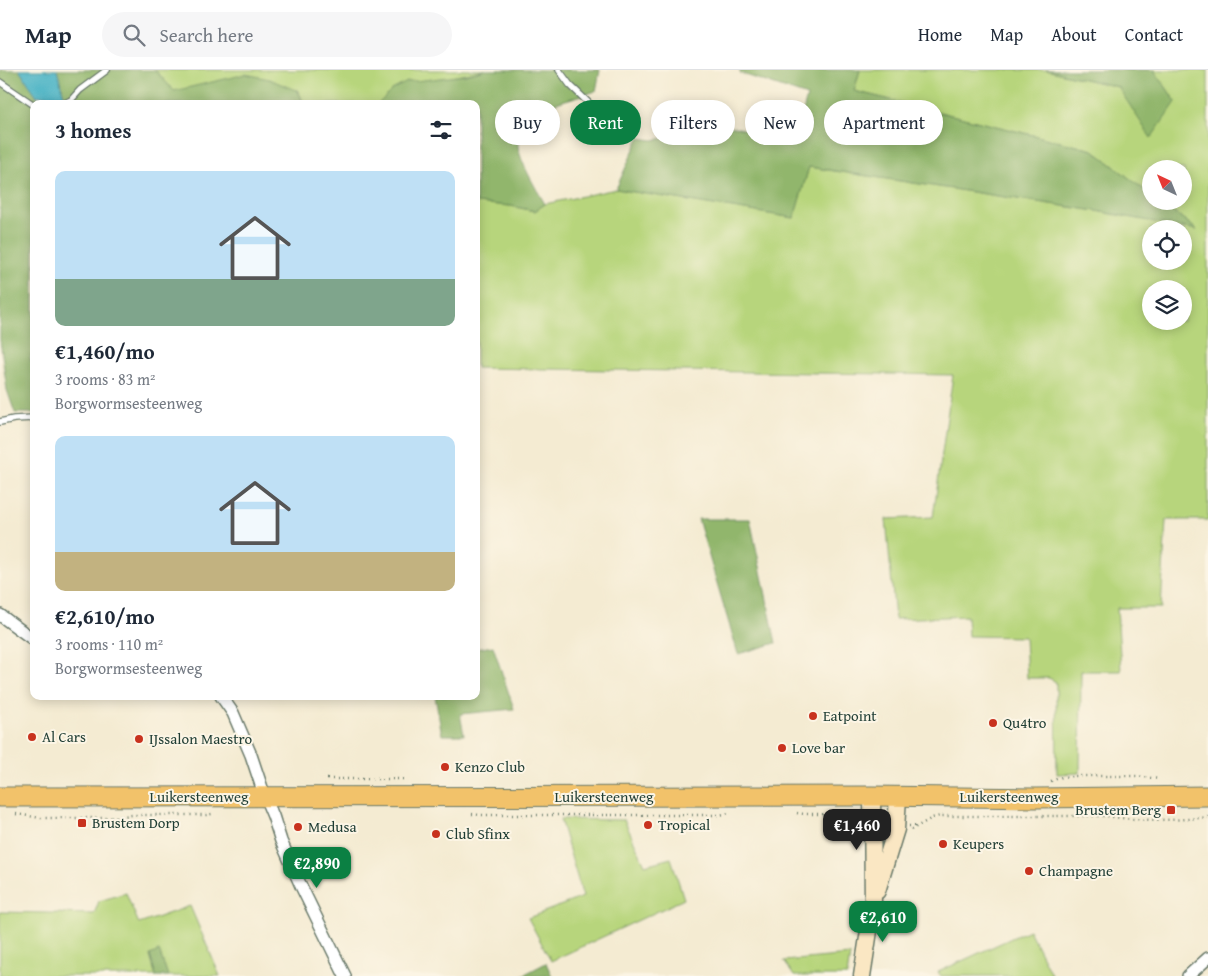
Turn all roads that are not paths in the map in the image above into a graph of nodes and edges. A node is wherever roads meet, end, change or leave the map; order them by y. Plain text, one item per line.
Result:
1 (106, 70) edge
2 (559, 70) edge
3 (0, 82) edge
4 (71, 100) edge
5 (587, 100) edge
6 (30, 102) edge
7 (30, 418) edge
8 (0, 422) edge
9 (0, 615) edge
10 (30, 637) edge
11 (224, 700) edge
12 (265, 796) junction
13 (872, 796) junction
14 (898, 796) junction
15 (1208, 796) edge
16 (0, 798) edge
17 (873, 905) junction
18 (1208, 958) edge
19 (345, 976) edge
20 (862, 976) edge
21 (1188, 976) edge

1 - 4 lane
2 - 5 lane
3 - 6 lane
7 - 8 lane
9 - 10 street
11 - 12 street
12 - 13 main road, Luikersteenweg
12 - 16 main road, Luikersteenweg
12 - 19 street
13 - 14 main road, Luikersteenweg
13 - 17 main road
14 - 15 main road, Luikersteenweg
14 - 17 main road
17 - 20 main road
18 - 21 street

